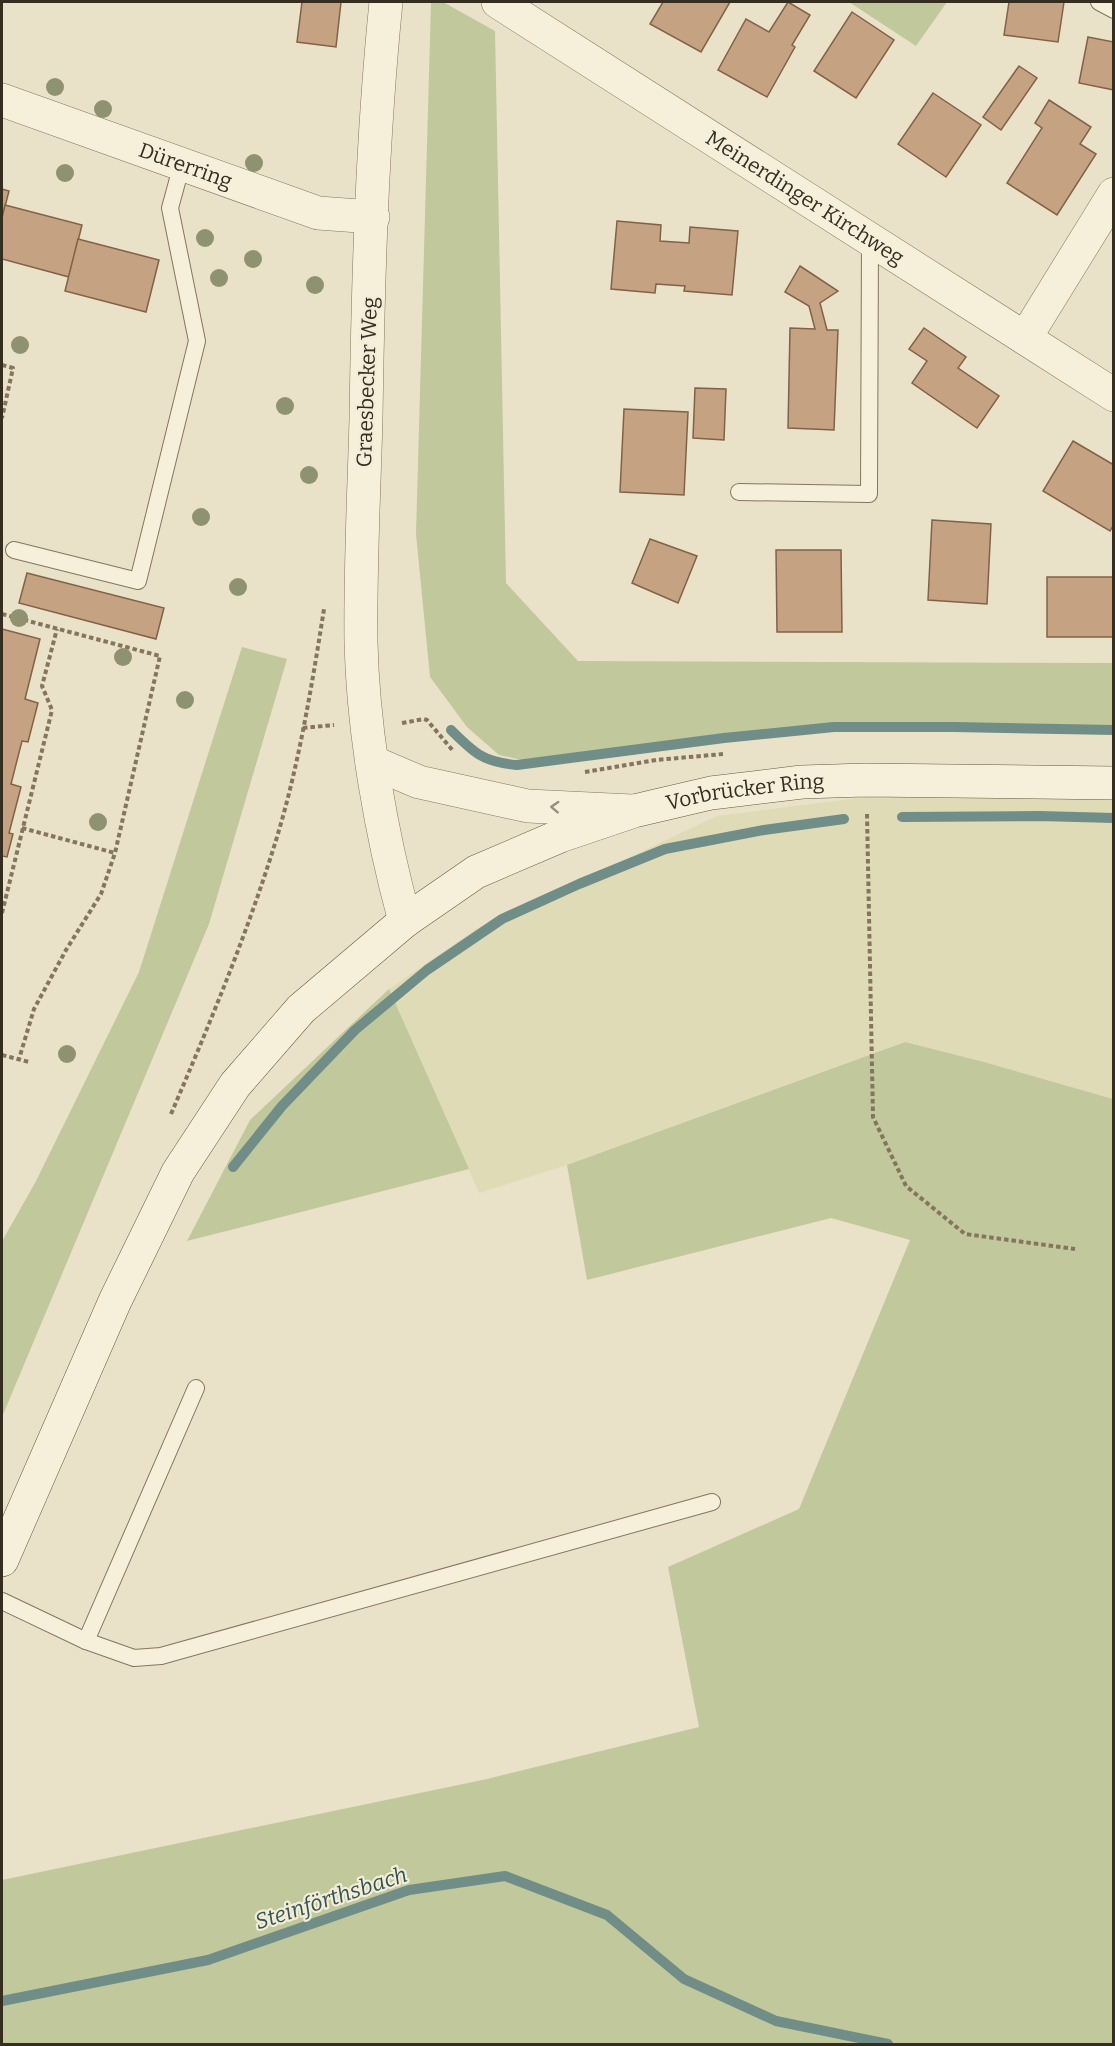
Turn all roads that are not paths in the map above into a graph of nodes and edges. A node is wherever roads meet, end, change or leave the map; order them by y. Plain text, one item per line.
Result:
1 (386, 2) edge
2 (498, 2) edge
3 (1099, 2) edge
4 (1113, 10) edge
5 (2, 100) edge
6 (183, 164) junction
7 (1113, 194) edge
8 (373, 217) junction
9 (870, 239) junction
10 (1025, 338) junction
11 (1113, 395) edge
12 (739, 492) dead end
13 (14, 550) dead end
14 (372, 762) junction
15 (1113, 783) edge
16 (634, 811) junction
17 (405, 921) junction
18 (196, 1388) dead end
19 (712, 1502) dead end
20 (2, 1560) edge
21 (2, 1601) edge
22 (86, 1641) junction

1 - 8 street, Graesbecker Weg
2 - 9 street, Meinerdinger Kirchweg
3 - 4 lane
5 - 6 street, Dürerring
6 - 8 street, Dürerring
6 - 13 lane
7 - 10 street
8 - 14 street, Graesbecker Weg
9 - 10 street, Meinerdinger Kirchweg
9 - 12 lane
10 - 11 street, Meinerdinger Kirchweg
16 -> 14 street
14 - 17 street, Graesbecker Weg
15 - 16 street, Vorbrücker Ring
16 - 17 street, Vorbrücker Ring
17 - 20 street, Vorbrücker Ring
18 - 22 lane
19 - 22 lane
21 - 22 lane

